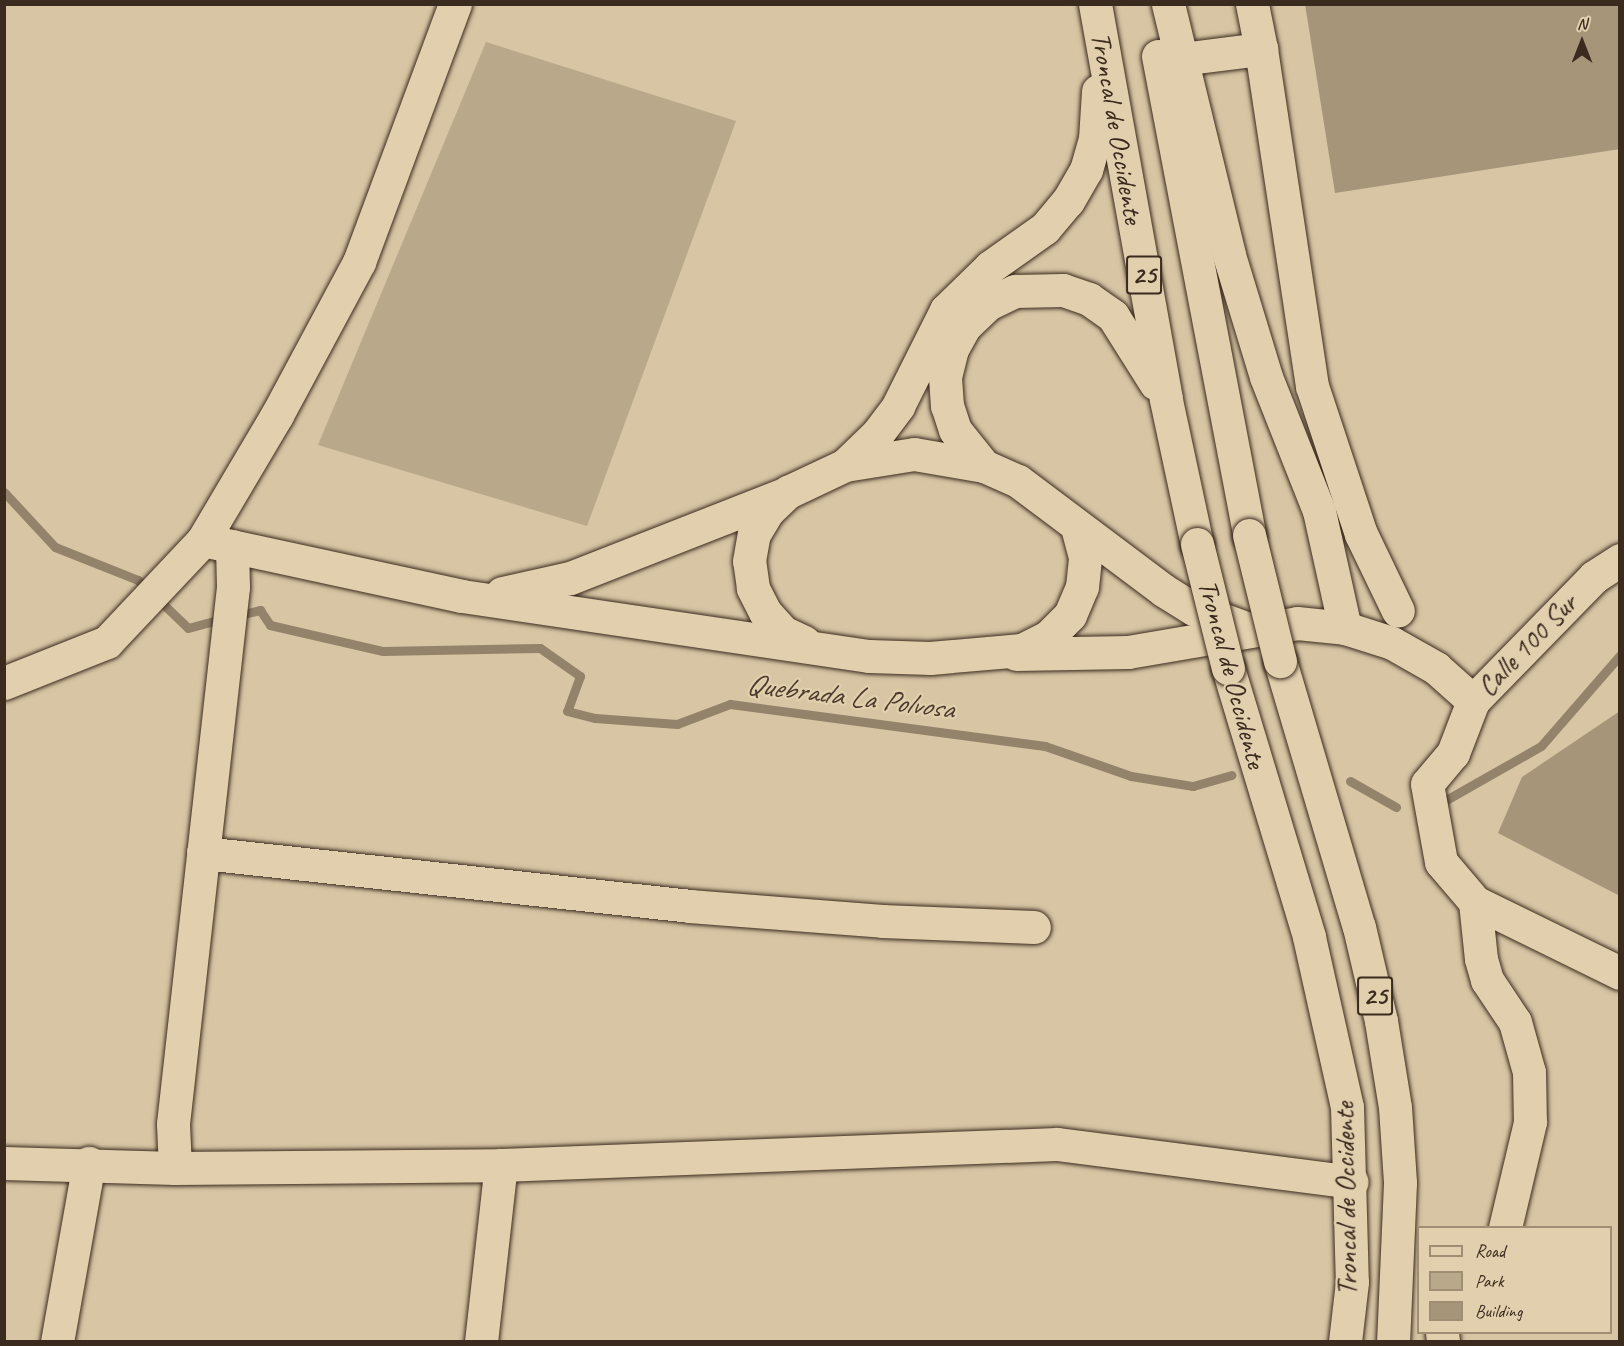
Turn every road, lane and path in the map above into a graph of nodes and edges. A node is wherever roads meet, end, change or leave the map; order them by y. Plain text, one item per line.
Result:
1 (455, 4) edge
2 (1149, 4) edge
3 (1168, 4) edge
4 (1252, 4) edge
5 (1096, 8) edge
6 (1261, 49) junction
7 (1181, 59) junction
8 (1166, 400) junction
9 (844, 465) junction
10 (984, 466) junction
11 (788, 492) junction
12 (1077, 528) junction
13 (218, 543) junction
14 (1620, 560) edge
15 (462, 596) junction
16 (1398, 611) dead end
17 (1345, 628) junction
18 (1249, 629) junction
19 (808, 644) junction
20 (992, 653) junction
21 (4, 683) edge
22 (1473, 701) junction
23 (203, 853) junction
24 (1475, 902) junction
25 (1034, 927) dead end
26 (1620, 973) edge
27 (4, 1163) edge
28 (89, 1163) junction
29 (501, 1165) junction
30 (175, 1168) junction
31 (1352, 1182) junction
32 (1505, 1226) edge
33 (57, 1341) edge
34 (481, 1341) edge
35 (1345, 1341) edge
36 (1393, 1341) edge

1 - 13 main road
2 - 36 main road, Troncal de Occidente / 25, bridge
3 - 7 main road
4 - 6 main road
5 - 8 main road, Troncal de Occidente / 25
5 - 9 main road
6 - 7 main road
6 - 16 main road
7 - 17 main road
8 - 10 main road
8 - 31 main road, Troncal de Occidente / 25, bridge
9 - 10 main road
9 - 11 main road
10 - 12 main road
11 - 15 main road
11 - 19 main road
12 - 18 main road
12 - 20 main road
13 - 15 main road
13 - 21 main road
13 - 23 main road
14 - 22 main road, Calle 100 Sur
15 - 19 main road
17 - 18 main road
17 - 22 main road
18 - 20 main road
19 - 20 main road
22 - 24 main road, Calle 100 Sur
23 - 25 main road
23 - 30 main road
24 - 26 main road
24 - 32 main road
27 - 28 main road
28 - 30 main road
28 - 33 main road
29 - 30 main road
29 - 31 main road
29 - 34 main road
31 - 35 main road, Troncal de Occidente / 25

